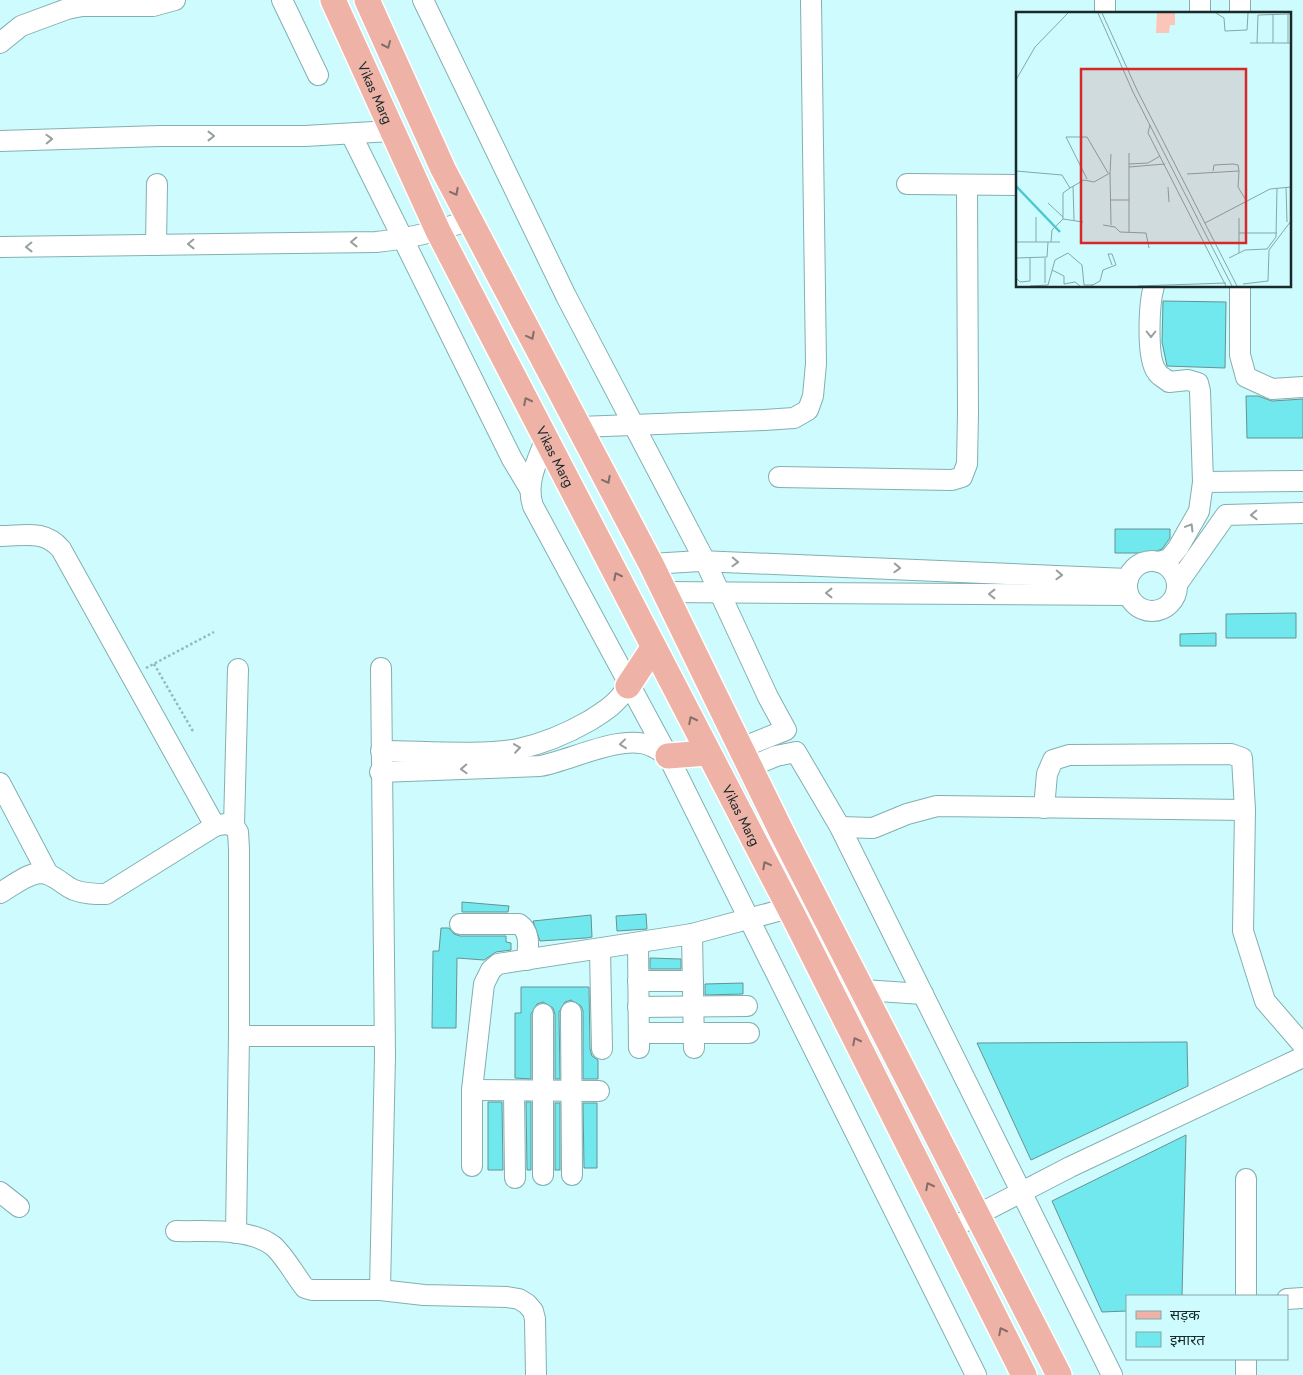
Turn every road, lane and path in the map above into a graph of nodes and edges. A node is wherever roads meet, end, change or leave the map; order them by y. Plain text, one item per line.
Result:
1 (175, 0) edge
2 (282, 0) edge
3 (333, 0) edge
4 (367, 0) edge
5 (423, 0) edge
6 (811, 0) edge
7 (0, 43) edge
8 (318, 75) dead end
9 (391, 132) junction
10 (351, 134) junction
11 (0, 141) edge
12 (157, 184) dead end
13 (907, 184) dead end
14 (967, 184) junction
15 (1016, 185) edge
16 (470, 220) junction
17 (438, 231) junction
18 (402, 239) junction
19 (156, 245) junction
20 (0, 247) edge
21 (1153, 288) edge
22 (1240, 288) edge
23 (1303, 387) edge
24 (632, 424) junction
25 (579, 427) junction
26 (546, 438) junction
27 (779, 477) dead end
28 (1303, 481) edge
29 (1203, 482) junction
30 (530, 489) junction
31 (1303, 513) edge
32 (0, 536) edge
33 (705, 561) junction
34 (1159, 562) junction
35 (651, 564) junction
36 (1178, 583) junction
37 (1128, 587) junction
38 (665, 592) junction
39 (719, 592) junction
40 (214, 632) dead end
41 (653, 648) junction
42 (154, 664) junction
43 (381, 668) dead end
44 (238, 669) dead end
45 (132, 676) junction
46 (628, 686) junction
47 (786, 730) junction
48 (194, 733) dead end
49 (563, 733) junction
50 (381, 751) junction
51 (796, 752) junction
52 (707, 753) junction
53 (668, 756) junction
54 (574, 757) junction
55 (746, 758) junction
56 (380, 772) junction
57 (0, 783) edge
58 (1044, 808) junction
59 (1245, 810) junction
60 (225, 826) junction
61 (840, 828) junction
62 (48, 874) junction
63 (0, 893) edge
64 (789, 908) junction
65 (748, 918) junction
66 (460, 924) dead end
67 (692, 934) junction
68 (638, 943) junction
69 (600, 950) junction
70 (527, 960) junction
71 (692, 981) junction
72 (638, 982) junction
73 (863, 990) junction
74 (923, 994) junction
75 (747, 1006) dead end
76 (638, 1007) junction
77 (693, 1007) junction
78 (572, 1012) dead end
79 (543, 1014) dead end
80 (749, 1033) dead end
81 (239, 1036) junction
82 (384, 1036) junction
83 (694, 1041) junction
84 (1303, 1045) edge
85 (602, 1049) dead end
86 (1303, 1057) edge
87 (472, 1090) junction
88 (514, 1090) junction
89 (543, 1090) junction
90 (572, 1090) junction
91 (599, 1091) dead end
92 (472, 1166) dead end
93 (543, 1175) dead end
94 (572, 1175) dead end
95 (515, 1178) dead end
96 (1246, 1179) dead end
97 (0, 1192) edge
98 (1020, 1193) junction
99 (19, 1207) dead end
100 (979, 1214) junction
101 (950, 1229) junction
102 (176, 1231) dead end
103 (236, 1233) junction
104 (380, 1290) junction
105 (1246, 1295) edge
106 (1288, 1298) edge
107 (1303, 1298) edge
108 (1246, 1360) edge
109 (536, 1375) edge
110 (976, 1375) edge
111 (1024, 1375) edge
112 (1059, 1375) edge
113 (1112, 1375) edge
114 (1246, 1375) edge

1 - 7 street
2 - 8 street
3 - 9 main road, Vikas Marg
4 -> 16 main road
5 - 24 street
6 - 24 street
9 - 10 street
9 - 17 main road, Vikas Marg
11 -> 10 street
10 - 18 street
12 - 19 street
13 - 14 street
14 - 15 street
14 - 27 street
16 - 17 street
16 -> 25 main road
17 - 18 street
26 -> 17 main road, Vikas Marg
18 -> 19 street
18 - 30 street
19 -> 20 street
21 -> 29 street
22 - 23 street
24 - 25 street
24 - 33 street
25 -> 35 main road
26 - 30 street
41 -> 26 main road, Vikas Marg
28 - 29 street
34 -> 29 street
30 - 46 street
31 -> 36 street
32 - 45 street
33 - 35 street
33 -> 37 street
33 - 39 street
34 - 36 street
34 - 37 street
35 - 38 main road
36 - 37 street
37 -> 39 street
38 - 39 street
38 - 55 main road
39 - 47 street
40 - 42 path
41 - 46 main road
52 -> 41 main road, Vikas Marg
42 - 45 path
42 - 48 path
43 - 50 street
44 - 60 street
45 - 60 street
46 - 49 street
46 - 53 street
47 - 51 street
47 - 55 street
50 -> 49 street
49 - 54 street
50 - 56 street
51 - 55 street
51 - 61 street
52 - 53 main road
64 -> 52 main road, Vikas Marg
53 -> 54 street
53 - 65 street
54 -> 56 street
55 - 73 main road
56 - 82 street
57 - 62 street
58 - 59 street
58 - 59 street
58 - 61 street
59 - 84 street
60 - 62 street
60 - 81 street
61 - 74 street
62 - 63 street
64 - 65 street
101 -> 64 main road, Vikas Marg
65 - 67 street
65 - 110 street
66 - 70 street
67 - 68 street
67 - 71 street
68 - 69 street
68 - 72 street
69 - 70 street
69 - 85 street
70 - 87 street
71 - 72 street
71 - 77 street
72 - 76 street
73 - 74 street
73 - 100 main road
74 - 98 street
75 - 77 street
76 - 77 street
76 - 83 street
77 - 83 street
78 - 90 street
79 - 89 street
80 - 83 street
81 - 82 street
81 - 103 street
82 - 104 street
86 - 98 street
87 - 88 street
87 - 92 street
88 - 89 street
88 - 95 street
89 - 90 street
89 - 93 street
90 - 91 street
90 - 94 street
96 - 105 street
97 - 99 street
98 - 100 street
98 - 113 street
100 - 101 street
100 - 112 main road
111 -> 101 main road, Vikas Marg
102 - 103 street
103 - 104 street
104 - 109 street
106 - 107 street
108 - 114 street

